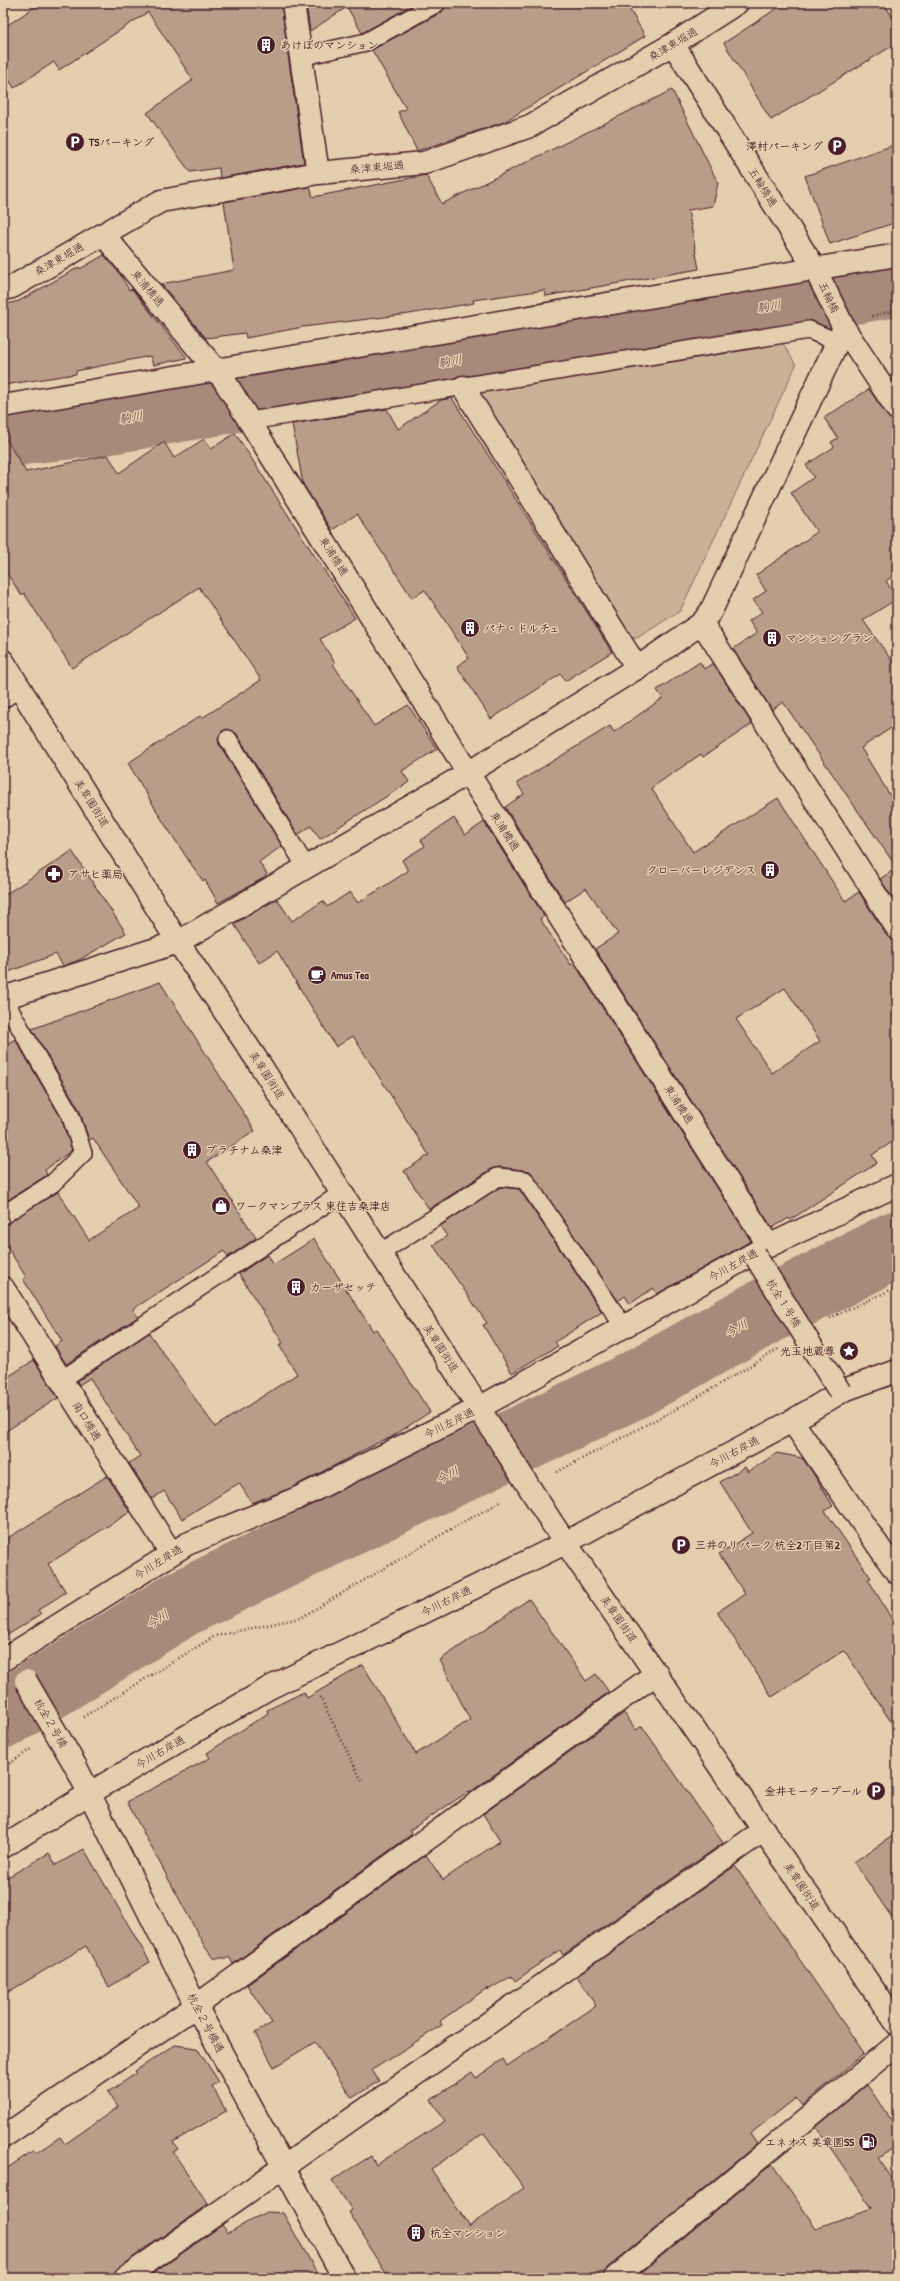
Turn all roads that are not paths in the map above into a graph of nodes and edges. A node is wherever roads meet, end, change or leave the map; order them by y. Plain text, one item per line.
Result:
1 (293, 3) edge
2 (437, 3) edge
3 (737, 3) edge
4 (673, 44) junction
5 (300, 57) junction
6 (318, 173) junction
7 (103, 234) junction
8 (897, 255) edge
9 (817, 273) junction
10 (3, 289) edge
11 (840, 330) junction
12 (220, 375) junction
13 (463, 387) junction
14 (3, 406) edge
15 (897, 409) edge
16 (247, 417) junction
17 (702, 623) junction
18 (3, 661) edge
19 (636, 668) junction
20 (12, 694) edge
21 (228, 738) dead end
22 (468, 773) junction
23 (306, 868) junction
24 (897, 928) edge
25 (178, 942) junction
26 (3, 998) edge
27 (897, 1185) edge
28 (342, 1193) junction
29 (3, 1215) edge
30 (762, 1250) junction
31 (380, 1253) junction
32 (3, 1288) edge
33 (624, 1327) junction
34 (897, 1371) edge
35 (61, 1380) junction
36 (840, 1392) junction
37 (484, 1416) junction
38 (792, 1421) junction
39 (565, 1543) junction
40 (171, 1553) junction
41 (897, 1573) edge
42 (9, 1657) edge
43 (657, 1674) junction
44 (75, 1765) joint
45 (90, 1793) junction
46 (764, 1830) junction
47 (3, 1847) edge
48 (196, 2006) junction
49 (897, 2024) edge
50 (897, 2044) edge
51 (3, 2137) edge
52 (284, 2168) junction
53 (125, 2278) edge
54 (344, 2278) edge
55 (615, 2278) edge

1 - 5 street
2 - 5 lane
3 - 4 street, 桑津東堀通
4 - 6 street, 桑津東堀通
4 - 9 street, 五輪橋通
5 - 6 street
6 - 7 street, 桑津東堀通
7 - 10 street, 桑津東堀通
7 - 12 street, 東浦橋通
8 - 9 street
9 - 11 street, 五輪橋
9 - 12 street
11 - 13 lane
11 - 15 street
11 - 17 street
12 - 14 street
12 - 16 street, 東浦橋通
13 - 16 lane
13 - 19 street
16 - 22 street, 東浦橋通
17 - 19 street
17 - 24 street
18 - 20 street, 美章園街道
19 - 22 street
20 - 25 street, 美章園街道
21 - 23 lane
22 - 23 street
22 - 30 street, 東浦橋通
23 - 25 street
25 - 26 street
25 - 28 street, 美章園街道
26 - 29 lane
27 - 30 street, 今川左岸通
28 - 31 street, 美章園街道
28 - 35 lane
30 - 33 street, 今川左岸通
30 - 36 street, 杭全１号橋, bridge
31 - 33 lane
31 - 37 street, 美章園街道
32 - 35 street, 南口橋通
33 - 37 street, 今川左岸通
34 - 36 street, 今川右岸通
35 - 40 street, 南口橋通
36 - 38 street, 今川右岸通
37 - 39 street, 美章園街道, bridge
37 - 40 street, 今川左岸通
38 - 39 street, 今川右岸通
38 - 41 street
39 - 43 street, 美章園街道
39 - 45 street, 今川右岸通
40 - 42 street, 今川左岸通
42 - 44 street, 杭全２号橋, bridge
43 - 46 street, 美章園街道
43 - 48 street
44 - 45 street, 杭全２号橋通
45 - 47 street, 今川右岸通
45 - 48 street, 杭全２号橋通
46 - 49 street, 美章園街道
46 - 52 street
48 - 51 street
48 - 52 street, 杭全２号橋通
50 - 55 street
52 - 53 street
52 - 54 street, 杭全２号橋通

